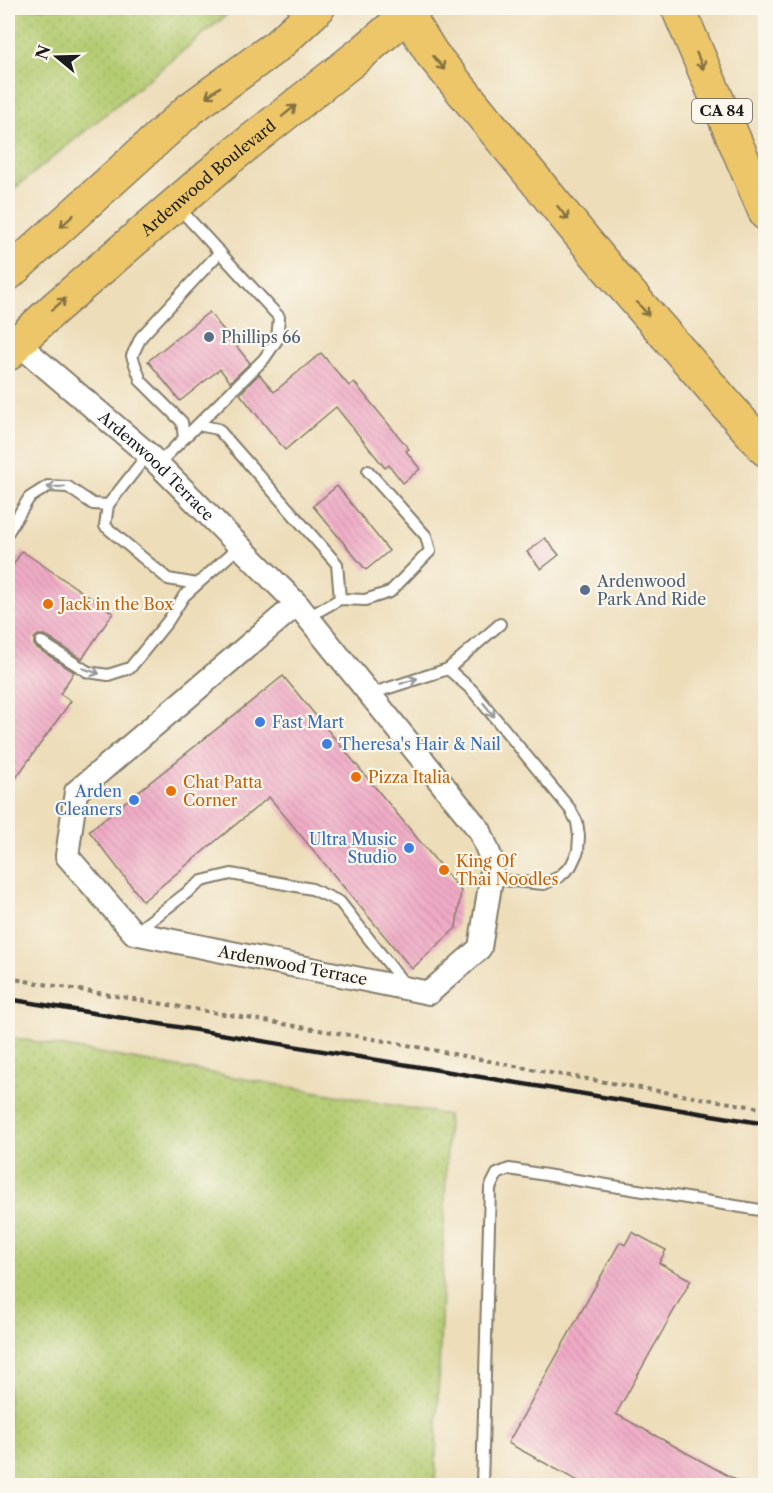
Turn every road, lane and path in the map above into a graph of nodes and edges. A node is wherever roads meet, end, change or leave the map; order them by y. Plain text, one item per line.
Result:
1 (318, 8) edge
2 (678, 8) edge
3 (702, 8) edge
4 (408, 10) edge
5 (765, 158) edge
6 (175, 205) junction
7 (765, 214) edge
8 (220, 252) junction
9 (8, 274) edge
10 (10, 345) edge
11 (198, 425) junction
12 (184, 438) junction
13 (765, 450) edge
14 (153, 459) junction
15 (368, 471) dead end
16 (108, 505) junction
17 (8, 532) edge
18 (240, 546) junction
19 (197, 584) junction
20 (340, 599) junction
21 (303, 611) junction
22 (500, 624) dead end
23 (41, 642) dead end
24 (448, 669) junction
25 (370, 694) junction
26 (491, 879) junction
27 (134, 933) junction
28 (8, 978) edge
29 (408, 989) junction
30 (765, 1109) edge
31 (765, 1211) edge
32 (482, 1485) edge

1 -> 9 main road
2 -> 7 main road, CA 84
3 - 5 main road, CA 84
6 -> 4 main road, Ardenwood Boulevard
4 -> 13 main road
6 - 8 lane
10 -> 6 main road, Ardenwood Boulevard
8 - 11 lane
8 - 12 lane
10 - 14 street, Ardenwood Terrace
11 - 12 lane
11 - 20 lane
12 - 14 lane
14 - 16 lane
14 - 18 street, Ardenwood Terrace
15 - 20 lane
16 -> 17 lane
16 - 19 lane
18 - 19 lane
18 - 21 street, Ardenwood Terrace
23 -> 19 lane
20 - 21 lane
21 - 25 street, Ardenwood Terrace
21 - 27 street
22 - 24 lane
25 -> 24 lane
24 -> 26 lane
25 - 26 street, Ardenwood Terrace
26 - 29 street, Ardenwood Terrace
27 - 29 street, Ardenwood Terrace
27 - 29 lane
28 - 30 path
31 - 32 lane

